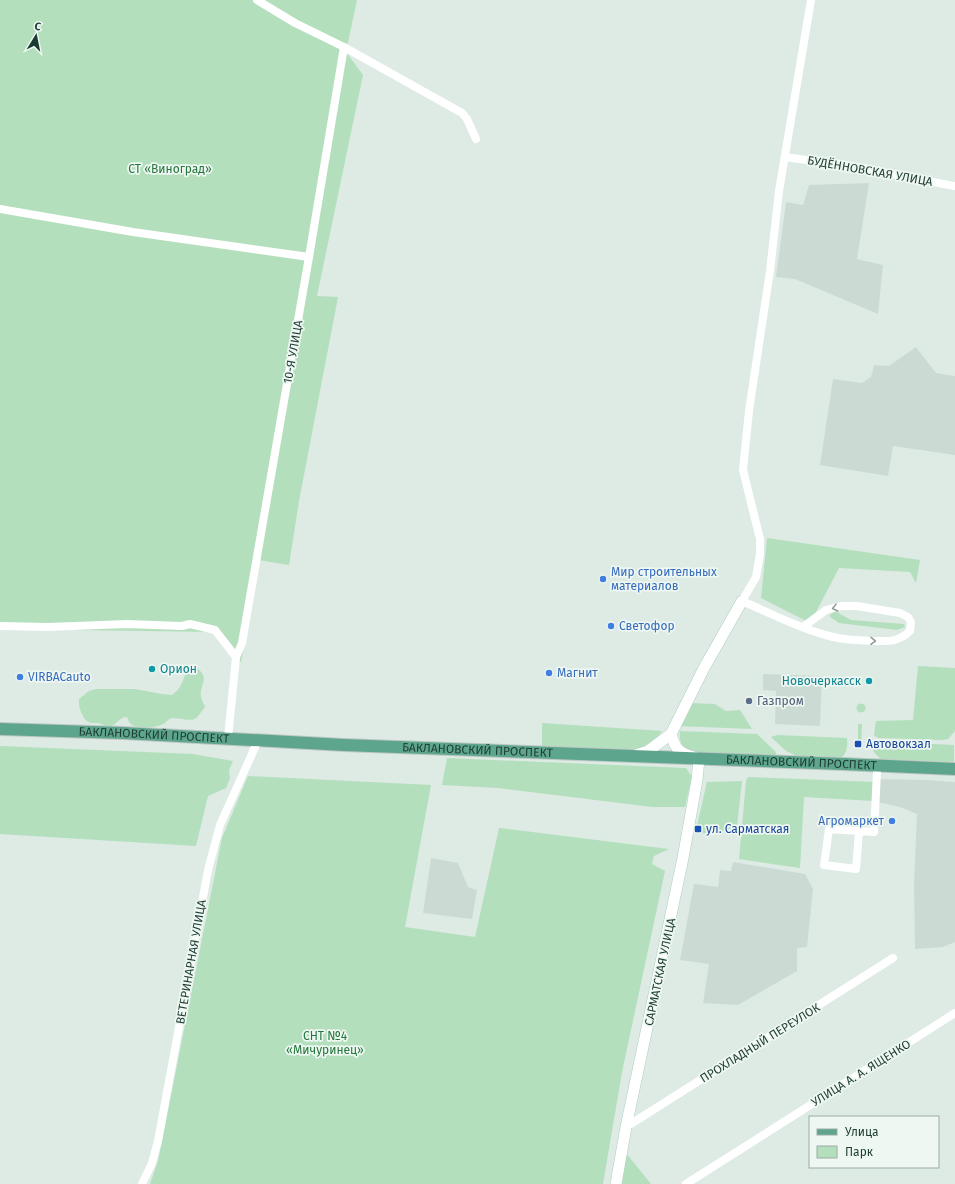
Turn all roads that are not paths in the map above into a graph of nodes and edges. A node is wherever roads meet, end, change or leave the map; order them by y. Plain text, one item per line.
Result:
1 (257, 0) edge
2 (811, 0) edge
3 (344, 46) junction
4 (476, 139) dead end
5 (785, 157) junction
6 (955, 186) edge
7 (0, 209) edge
8 (309, 257) junction
9 (742, 601) junction
10 (0, 626) edge
11 (803, 627) junction
12 (236, 657) junction
13 (0, 729) edge
14 (671, 734) junction
15 (0, 736) edge
16 (228, 738) junction
17 (258, 742) junction
18 (631, 756) junction
19 (672, 760) junction
20 (699, 762) junction
21 (955, 769) edge
22 (877, 772) junction
23 (955, 775) edge
24 (859, 831) junction
25 (893, 958) dead end
26 (955, 1013) edge
27 (626, 1127) junction
28 (142, 1184) edge
29 (616, 1184) edge
30 (686, 1184) edge

1 - 3 street
2 - 5 street
3 - 4 street
3 - 8 street, 10-Я УЛИЦА
5 - 6 street, БУДЁННОВСКАЯ УЛИЦА
5 - 9 street
7 - 8 street
8 - 12 street, 10-Я УЛИЦА
9 - 11 street
9 - 14 main road
10 - 12 street
11 -> 11 street
12 - 16 street, 10-Я УЛИЦА
13 - 16 main road, БАКЛАНОВСКИЙ ПРОСПЕКТ
14 - 18 main road
14 - 19 main road
14 - 20 main road
15 - 17 main road, БАКЛАНОВСКИЙ ПРОСПЕКТ
16 - 17 main road, БАКЛАНОВСКИЙ ПРОСПЕКТ
17 - 18 main road, БАКЛАНОВСКИЙ ПРОСПЕКТ
17 - 19 main road, БАКЛАНОВСКИЙ ПРОСПЕКТ
17 - 28 street, ВЕТЕРИНАРНАЯ УЛИЦА
18 - 19 main road, БАКЛАНОВСКИЙ ПРОСПЕКТ
19 - 20 main road, БАКЛАНОВСКИЙ ПРОСПЕКТ
20 - 21 main road, БАКЛАНОВСКИЙ ПРОСПЕКТ
20 - 22 main road, БАКЛАНОВСКИЙ ПРОСПЕКТ
20 - 27 main road, САРМАТСКАЯ УЛИЦА
22 - 23 main road, БАКЛАНОВСКИЙ ПРОСПЕКТ
22 - 24 street
24 - 24 street
25 - 27 street, ПРОХЛАДНЫЙ ПЕРЕУЛОК
26 - 30 street, УЛИЦА А. А. ЯЩЕНКО
27 - 29 main road, САРМАТСКАЯ УЛИЦА

